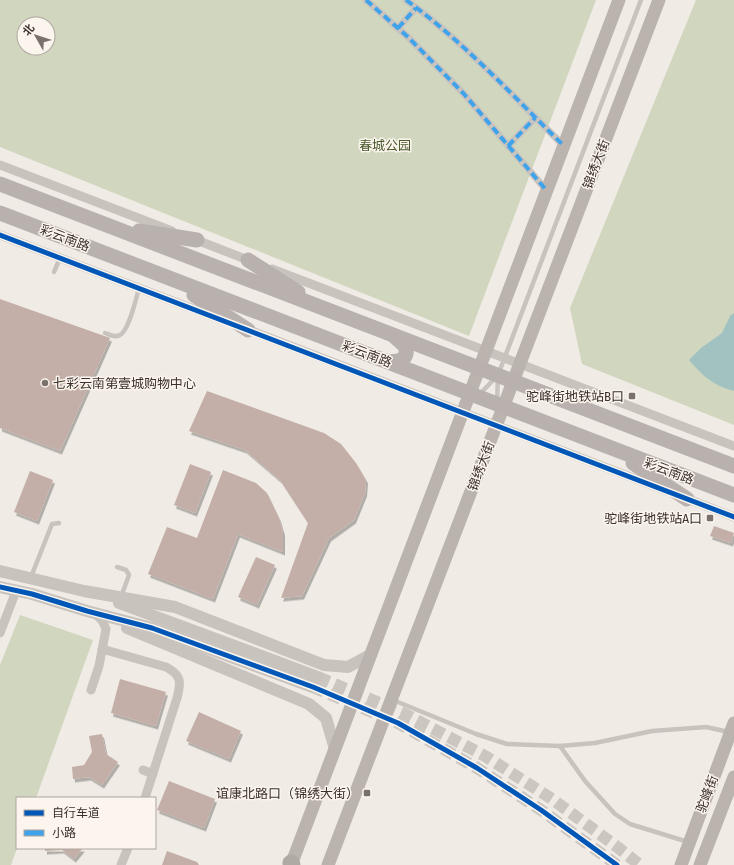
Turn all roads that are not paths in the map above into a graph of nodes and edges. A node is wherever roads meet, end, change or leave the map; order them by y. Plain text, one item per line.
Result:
1 (366, 0) edge
2 (406, 0) edge
3 (619, 0) edge
4 (641, 0) edge
5 (659, 0) edge
6 (416, 8) junction
7 (398, 28) junction
8 (535, 118) junction
9 (508, 146) junction
10 (564, 146) junction
11 (0, 165) edge
12 (0, 184) edge
13 (547, 191) junction
14 (0, 213) edge
15 (108, 226) junction
16 (0, 235) edge
17 (197, 240) junction
18 (60, 258) junction
19 (248, 260) junction
20 (54, 272) dead end
21 (168, 278) junction
22 (139, 288) junction
23 (326, 309) junction
24 (248, 330) junction
25 (105, 333) dead end
26 (394, 335) junction
27 (486, 351) junction
28 (504, 358) junction
29 (384, 360) junction
30 (520, 364) junction
31 (479, 368) junction
32 (498, 375) junction
33 (513, 381) junction
34 (474, 395) junction
35 (500, 405) junction
36 (462, 412) junction
37 (496, 425) junction
38 (734, 446) edge
39 (610, 448) junction
40 (734, 466) edge
41 (734, 495) edge
42 (687, 499) junction
43 (734, 517) edge
44 (59, 523) dead end
45 (118, 567) dead end
46 (0, 572) edge
47 (30, 578) junction
48 (0, 587) edge
49 (16, 591) junction
50 (84, 591) junction
51 (121, 597) junction
52 (92, 613) junction
53 (0, 633) edge
54 (102, 649) junction
55 (370, 655) junction
56 (91, 690) dead end
57 (391, 699) junction
58 (732, 728) edge
59 (560, 746) junction
60 (335, 749) junction
61 (143, 770) dead end
62 (153, 774) junction
63 (734, 777) edge
64 (145, 797) edge
65 (689, 842) junction
66 (128, 849) edge
67 (291, 864) edge
68 (121, 865) edge
69 (328, 865) edge
70 (681, 865) edge
71 (700, 865) edge

1 - 7 street
2 - 6 street
3 - 10 main road
4 - 28 lane
5 - 30 main road, 锦绣大街
6 - 7 street
6 - 8 street
7 - 9 street
8 - 9 street
8 - 10 street
9 - 13 street
10 - 13 main road
11 - 17 street
12 - 15 main road, 彩云南路
13 - 27 main road
14 - 21 main road, 彩云南路
15 - 17 main road
15 - 23 main road, 彩云南路
16 - 18 street
17 - 19 street
18 - 20 lane
18 - 22 street
19 - 23 main road
19 - 27 street
21 - 24 main road
21 - 29 main road, 彩云南路
22 - 24 street
22 - 25 lane
23 - 26 main road, 彩云南路
24 - 36 street
26 - 29 main road
26 - 31 main road, 彩云南路
27 - 28 street
27 - 31 main road
28 - 30 street
28 - 32 lane
29 - 34 main road, 彩云南路
30 - 33 main road, 锦绣大街
30 - 38 street
31 - 32 main road, 彩云南路
31 - 34 main road
32 - 33 main road, 彩云南路
32 - 34 lane
32 - 35 lane
33 - 35 main road, 锦绣大街
33 - 40 main road, 彩云南路
34 - 35 main road, 彩云南路
34 - 36 main road
35 - 37 main road, 锦绣大街
35 - 39 main road, 彩云南路
36 - 37 street
36 - 55 main road
37 - 42 street
37 - 57 main road, 锦绣大街
39 - 41 main road, 彩云南路
39 - 42 main road
42 - 43 street
44 - 47 lane
45 - 51 lane
46 - 47 street
47 - 50 street
48 - 49 street
49 - 52 street
49 - 53 street
50 - 51 street
50 - 52 street
51 - 55 street
52 - 54 street
52 - 60 street
54 - 56 street
54 - 62 street
55 - 60 main road
57 - 59 lane
57 - 69 main road, 锦绣大街
58 - 59 lane
58 - 65 main road, 驼峰街
59 - 65 lane
60 - 67 main road
61 - 62 street
62 - 64 street
63 - 71 main road, 驼峰街
65 - 70 main road, 驼峰街
66 - 68 street

